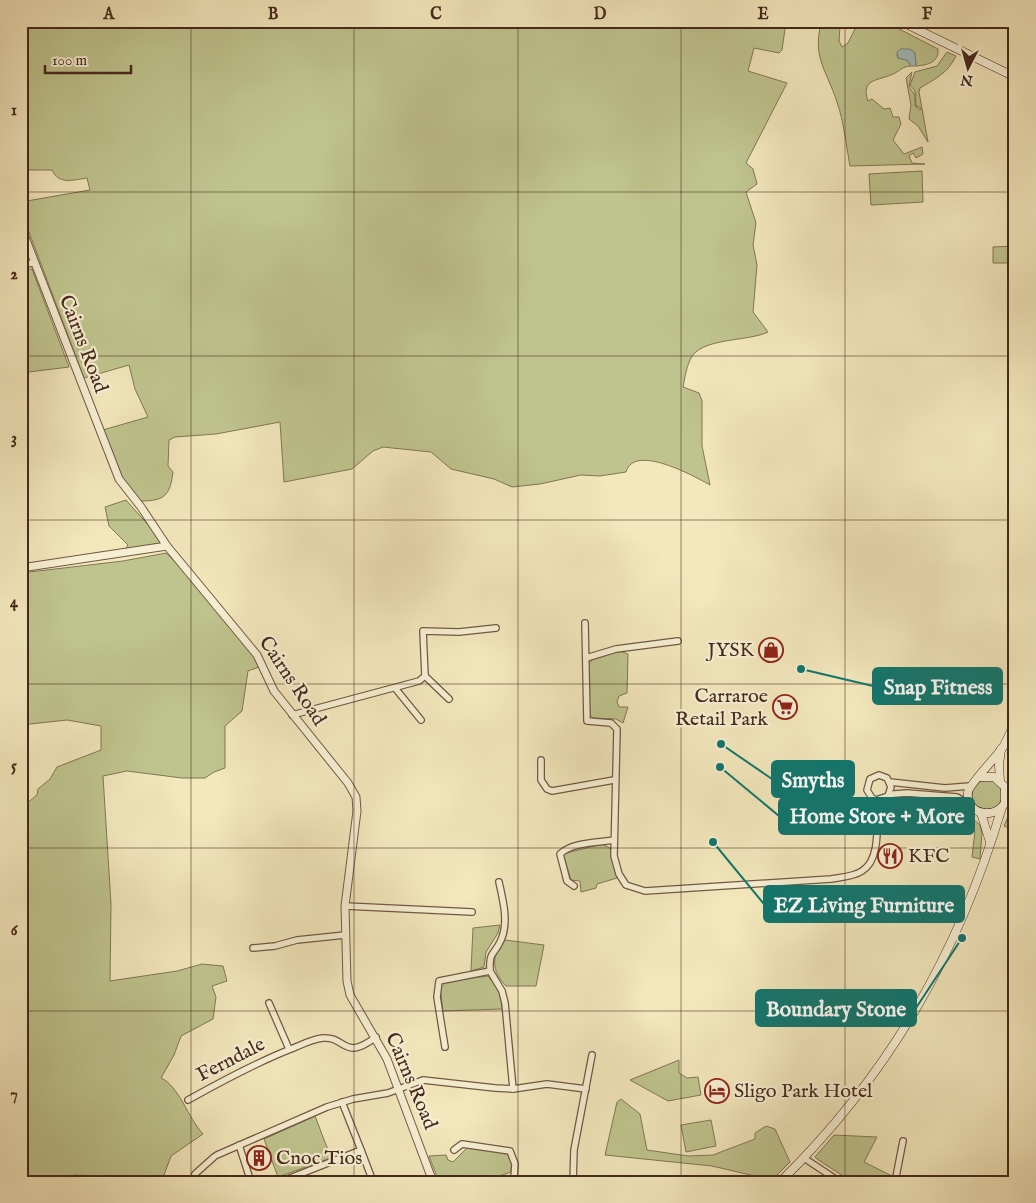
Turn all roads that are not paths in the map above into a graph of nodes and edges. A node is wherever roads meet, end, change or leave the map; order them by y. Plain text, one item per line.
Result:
1 (900, 21) edge
2 (1015, 78) edge
3 (21, 227) edge
4 (35, 263) junction
5 (21, 264) edge
6 (167, 546) junction
7 (21, 568) edge
8 (585, 623) dead end
9 (496, 628) dead end
10 (678, 641) dead end
11 (586, 658) junction
12 (425, 676) junction
13 (395, 688) junction
14 (449, 698) dead end
15 (292, 715) junction
16 (421, 720) dead end
17 (1015, 721) edge
18 (1001, 749) junction
19 (541, 760) dead end
20 (980, 777) junction
21 (614, 780) junction
22 (1000, 781) junction
23 (890, 782) junction
24 (970, 786) junction
25 (888, 796) junction
26 (878, 800) junction
27 (971, 806) junction
28 (1002, 808) junction
29 (980, 813) junction
30 (614, 840) junction
31 (990, 842) junction
32 (499, 882) dead end
33 (574, 886) dead end
34 (345, 906) junction
35 (472, 912) dead end
36 (345, 935) junction
37 (253, 948) dead end
38 (490, 971) junction
39 (269, 1003) dead end
40 (376, 1037) junction
41 (445, 1047) dead end
42 (289, 1049) junction
43 (592, 1055) dead end
44 (399, 1089) junction
45 (513, 1089) junction
46 (586, 1089) junction
47 (188, 1100) dead end
48 (342, 1102) junction
49 (903, 1141) dead end
50 (239, 1146) junction
51 (361, 1150) junction
52 (454, 1150) dead end
53 (804, 1158) junction
54 (372, 1179) dead end
55 (514, 1179) junction
56 (193, 1182) edge
57 (251, 1182) edge
58 (280, 1182) edge
59 (433, 1182) edge
60 (495, 1182) edge
61 (553, 1182) edge
62 (573, 1182) edge
63 (780, 1182) edge
64 (840, 1182) edge
65 (895, 1182) edge

1 - 2 main road
3 - 4 street, Cairns Road
4 - 5 street
4 - 6 street, Cairns Road
6 - 7 street
6 - 15 street, Cairns Road
8 - 11 street
9 - 12 street
10 - 11 street
11 - 21 street
12 - 13 street
12 - 14 street
13 - 15 street
13 - 16 street
15 - 34 street, Cairns Road
17 - 18 main road
18 - 20 main road
18 - 22 main road
19 - 21 street
20 - 22 main road
20 - 24 main road
21 - 30 street
22 - 28 main road
23 - 24 street
23 - 25 street
23 - 26 street
24 - 27 main road
25 - 26 street
25 - 27 street
26 - 30 street
27 - 29 main road
28 - 29 main road
28 - 31 main road
29 - 31 main road
30 - 33 street
31 - 53 main road
32 - 38 street
34 - 35 street
34 - 36 street, Cairns Road
36 - 37 street
36 - 40 street, Cairns Road
38 - 41 street
38 - 45 street
39 - 42 street, Ferndale
40 - 42 street, Ferndale
40 - 44 street, Cairns Road
42 - 47 street, Ferndale
43 - 46 street
44 - 45 street
44 - 48 street
44 - 59 street, Cairns Road
45 - 46 street
46 - 62 street
48 - 50 street
48 - 51 street
49 - 65 street
50 - 56 street
50 - 57 street
51 - 54 street
51 - 58 street
52 - 55 street
53 - 63 main road
53 - 64 street
55 - 60 street
55 - 61 street

